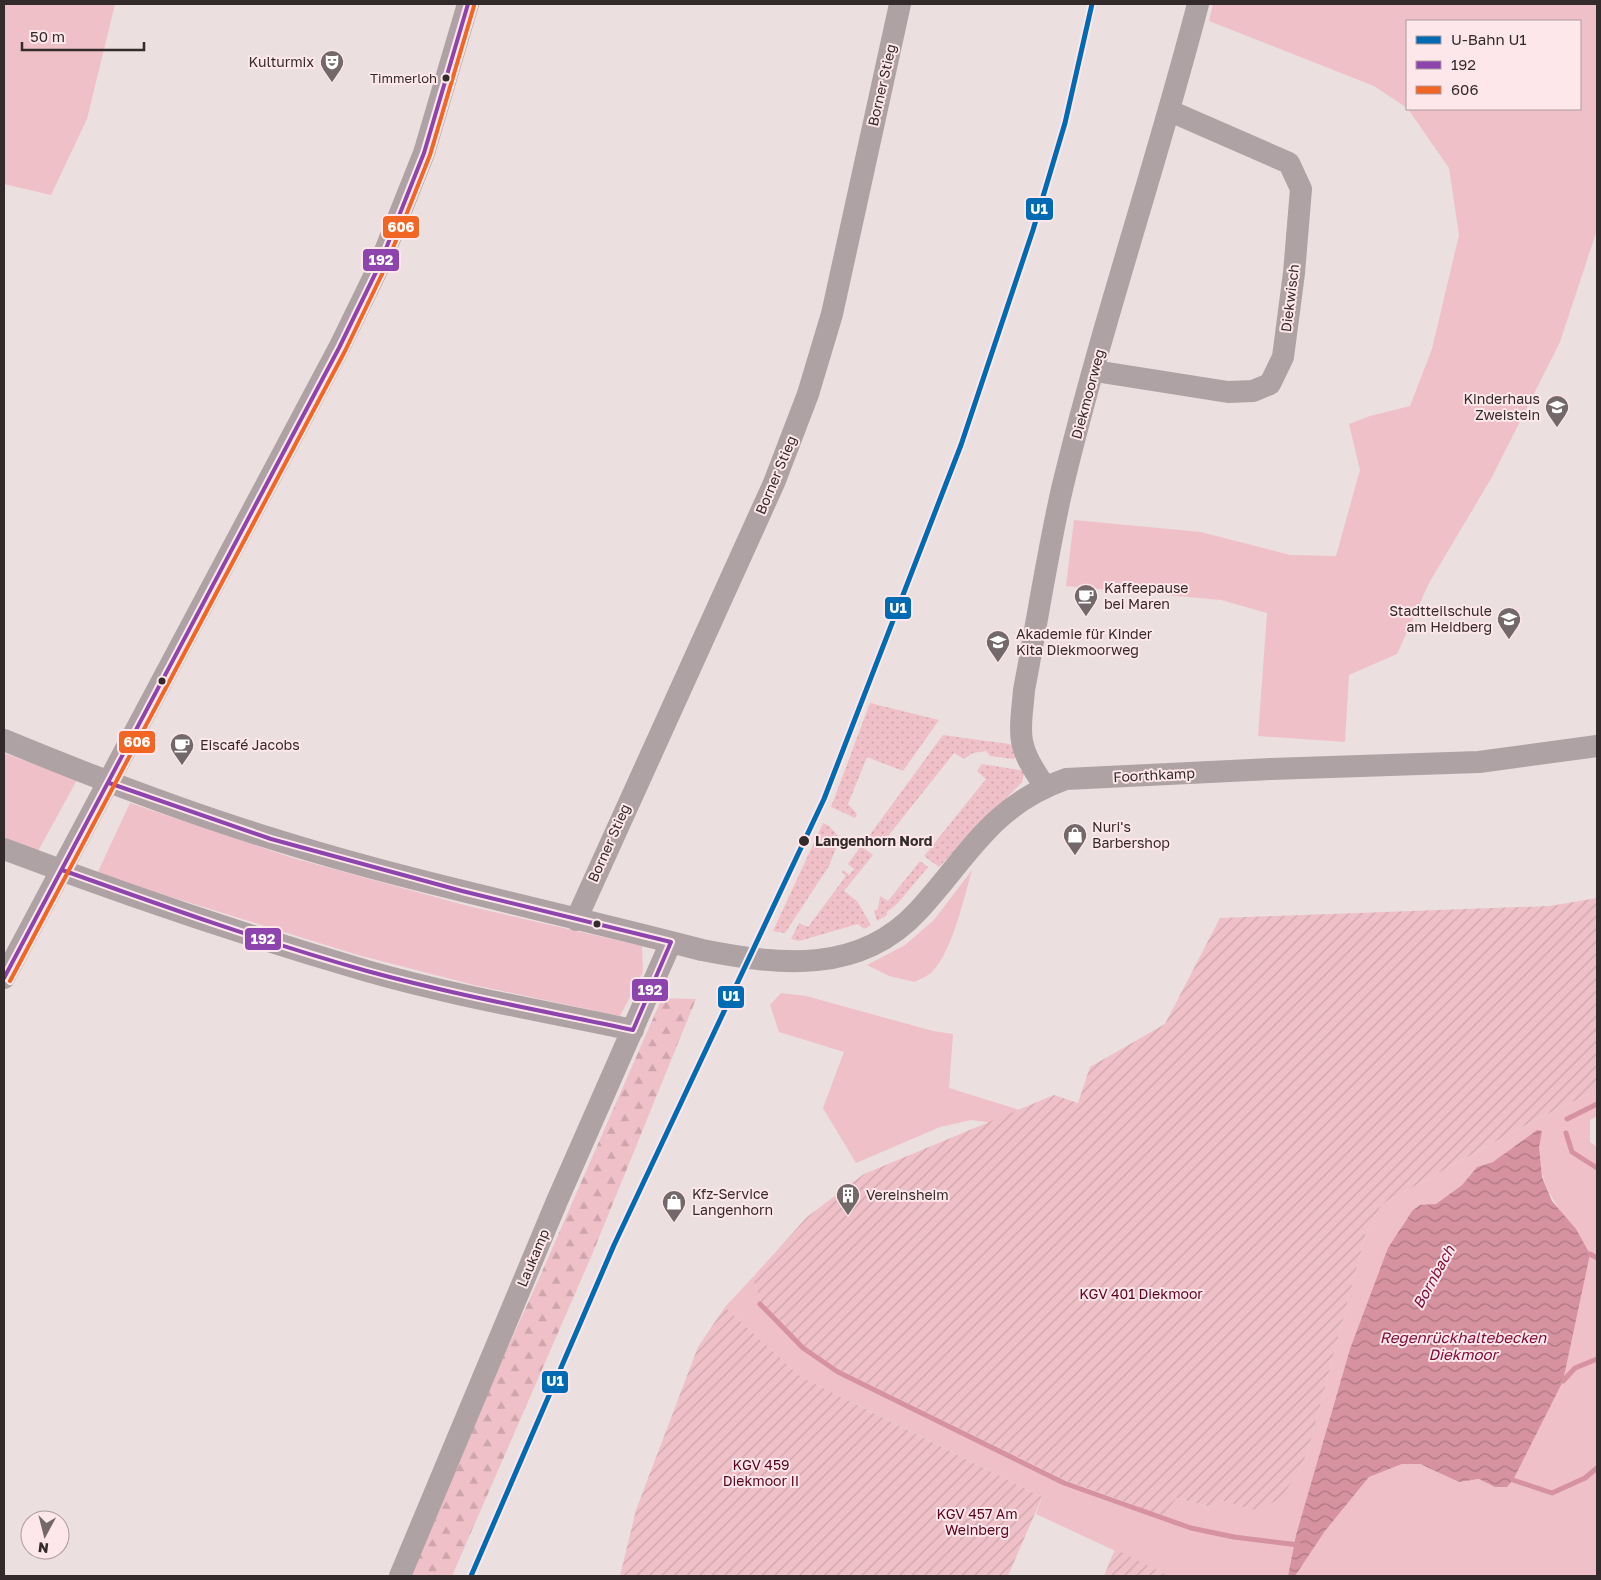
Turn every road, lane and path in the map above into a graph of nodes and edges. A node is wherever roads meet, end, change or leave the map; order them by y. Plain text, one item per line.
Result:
1 (468, 4) edge
2 (900, 4) edge
3 (1198, 4) edge
4 (1170, 111) junction
5 (1095, 371) junction
6 (4, 740) edge
7 (1597, 746) edge
8 (109, 783) junction
9 (1045, 787) junction
10 (4, 849) edge
11 (62, 870) junction
12 (576, 920) junction
13 (671, 942) junction
14 (4, 978) edge
15 (633, 1030) junction
16 (400, 1576) edge

1 - 8 street
2 - 12 street, Borner Stieg
3 - 4 street, Diekmoorweg
4 - 5 street, Diekmoorweg
4 - 5 street, Diekwisch
5 - 9 street, Diekmoorweg
6 - 8 street, Foorthkamp
7 - 9 street, Foorthkamp
8 - 11 street
8 - 12 street, Foorthkamp
9 - 13 street, Foorthkamp
10 - 11 street
11 - 14 street
11 - 15 street
12 - 13 street, Foorthkamp
13 - 15 street, Laukamp
15 - 16 street, Laukamp

